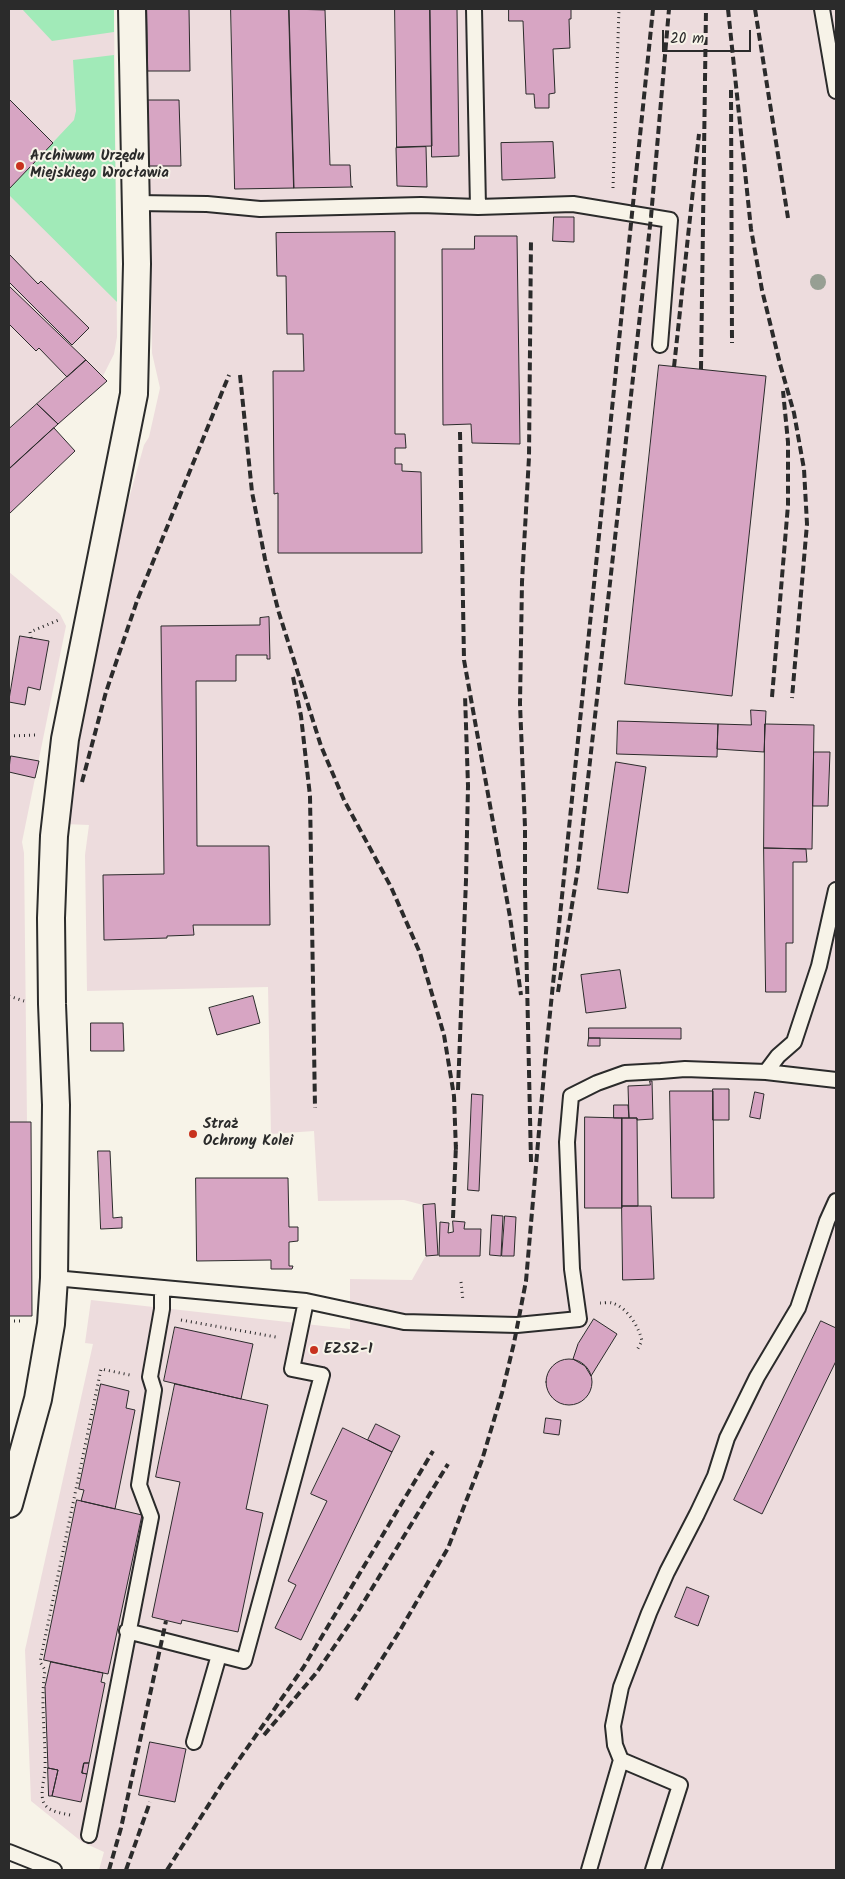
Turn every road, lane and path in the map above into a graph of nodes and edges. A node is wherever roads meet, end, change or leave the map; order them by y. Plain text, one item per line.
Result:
1 (132, 9) edge
2 (474, 9) edge
3 (619, 9) edge
4 (822, 9) edge
5 (836, 91) edge
6 (136, 203) junction
7 (478, 207) junction
8 (612, 211) junction
9 (660, 345) dead end
10 (89, 619) junction
11 (31, 638) dead end
12 (836, 890) edge
13 (766, 1072) junction
14 (836, 1080) edge
15 (836, 1201) edge
16 (54, 1278) junction
17 (162, 1288) junction
18 (306, 1301) junction
19 (577, 1306) junction
20 (161, 1316) junction
21 (298, 1341) junction
22 (636, 1352) dead end
23 (150, 1377) junction
24 (14, 1464) edge
25 (9, 1504) edge
26 (127, 1631) junction
27 (219, 1655) junction
28 (194, 1742) dead end
29 (621, 1760) junction
30 (92, 1819) junction
31 (89, 1835) dead end
32 (9, 1852) edge
33 (54, 1870) edge
34 (589, 1870) edge
35 (653, 1870) edge

1 - 6 street
2 - 7 lane
3 - 8 path
4 - 5 lane
6 - 7 lane
6 - 10 street
7 - 8 lane
8 - 9 lane
10 - 11 path
10 - 16 street
12 - 13 lane
13 - 14 lane
13 - 19 lane
15 - 29 lane
16 - 17 lane
16 - 24 street
17 - 18 lane
17 - 20 lane
18 - 19 lane
18 - 21 lane
19 - 22 path
20 - 21 path
20 - 23 lane
21 - 27 lane
23 - 26 lane
23 - 30 path
24 - 25 street
26 - 27 lane
26 - 30 lane
27 - 28 lane
29 - 34 lane
29 - 35 lane
30 - 31 lane
32 - 33 lane

